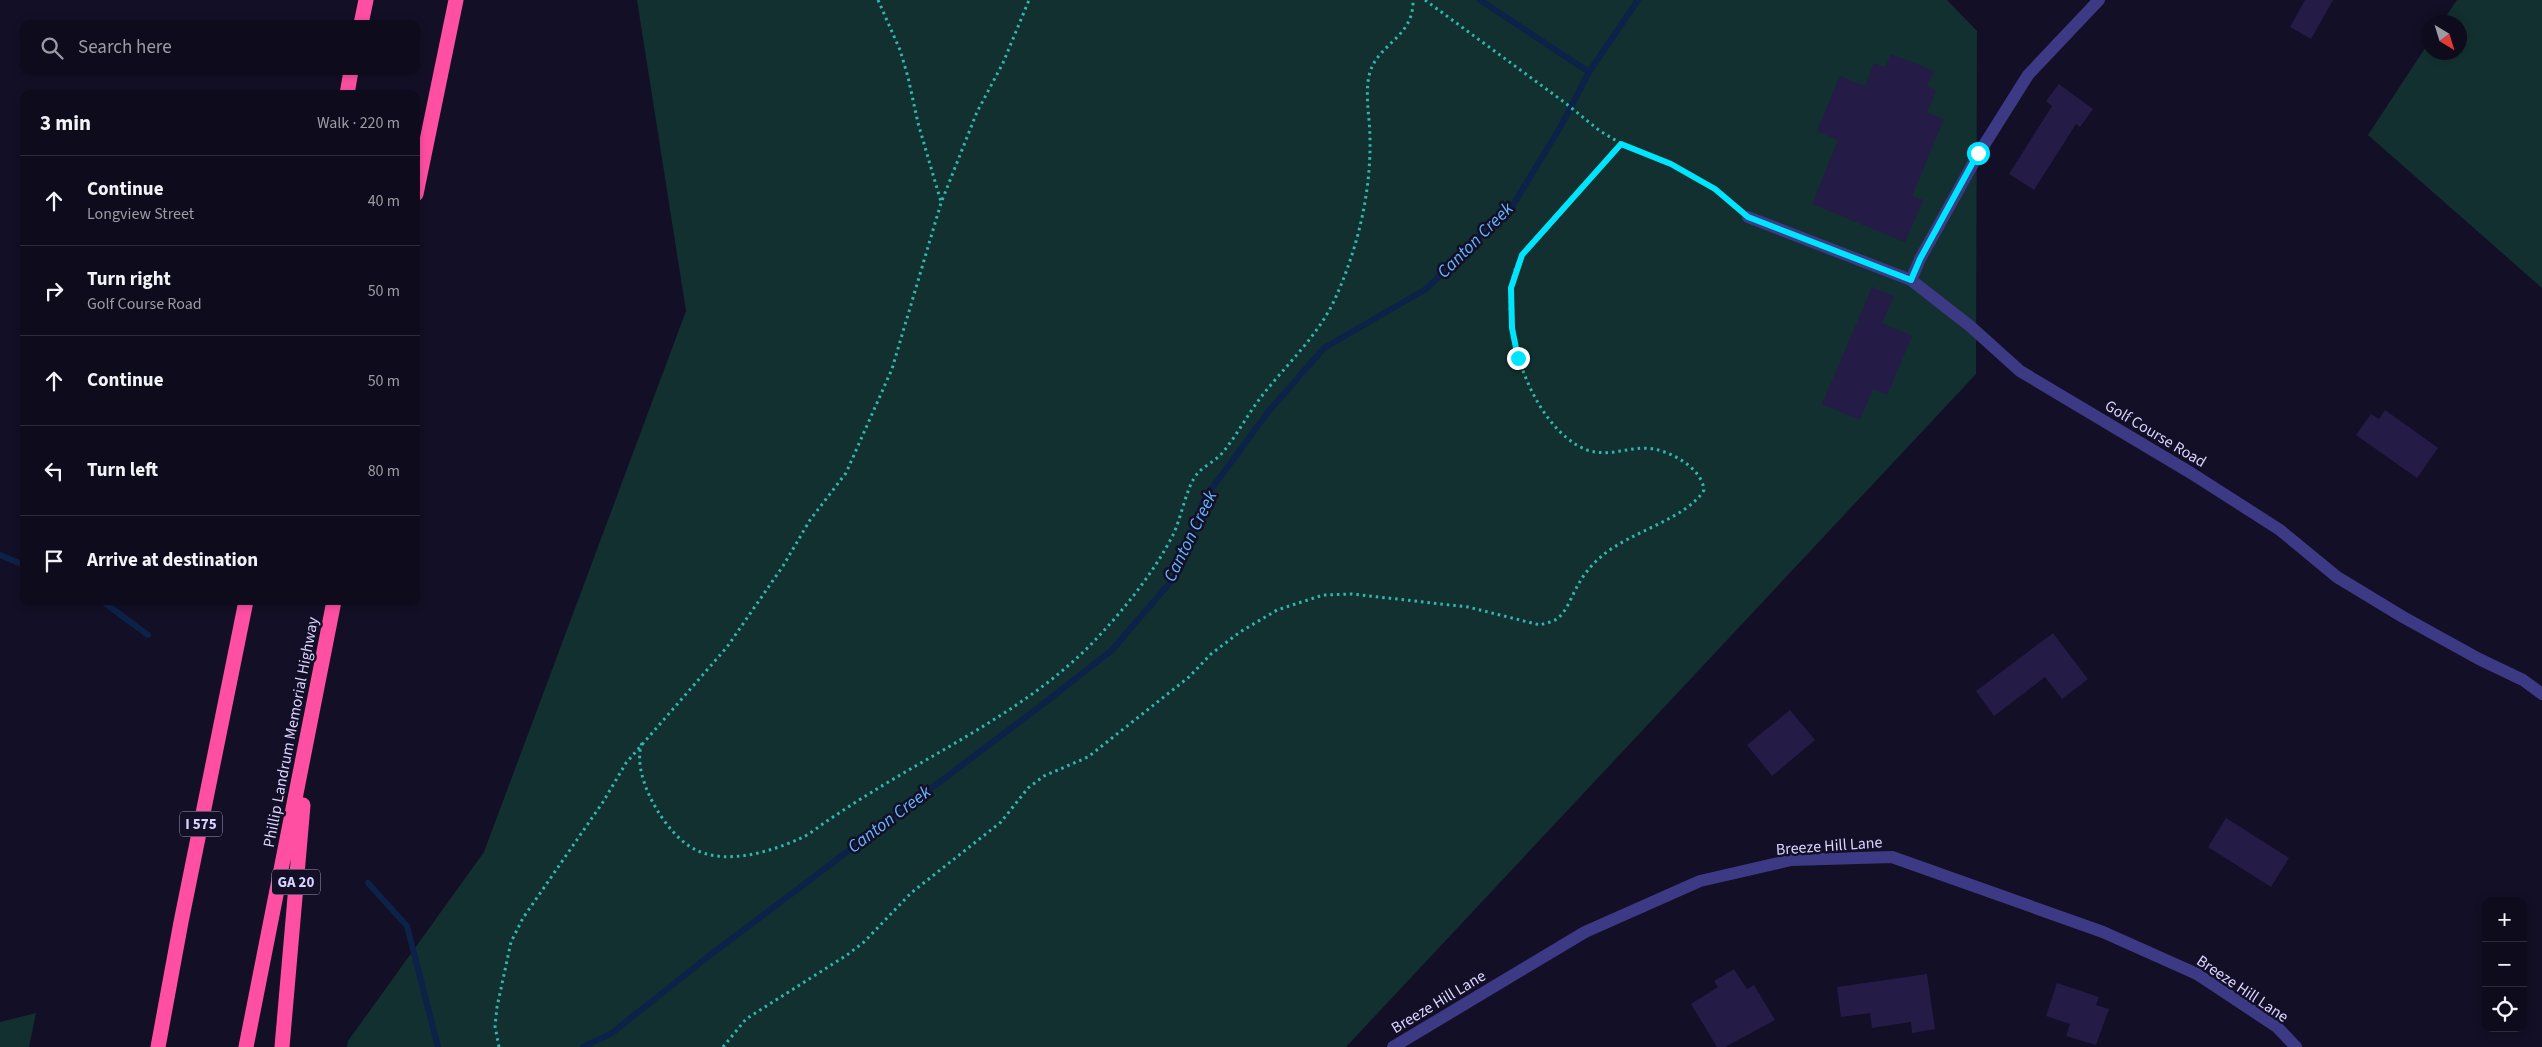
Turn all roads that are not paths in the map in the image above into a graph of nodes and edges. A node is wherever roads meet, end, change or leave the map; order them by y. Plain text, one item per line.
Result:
1 (366, 0) edge
2 (456, 0) edge
3 (2099, 0) edge
4 (362, 20) edge
5 (350, 75) edge
6 (348, 90) edge
7 (420, 175) edge
8 (1748, 217) road end
9 (1911, 280) junction
10 (245, 605) edge
11 (333, 605) edge
12 (2542, 694) edge
13 (310, 716) junction
14 (158, 1047) edge
15 (246, 1047) edge
16 (282, 1047) edge
17 (1393, 1047) edge
18 (2296, 1047) edge

1 - 4 highway
2 - 7 highway
3 - 9 street
5 - 6 highway
8 - 9 street, Golf Course Road
9 - 12 street, Golf Course Road
10 - 14 highway, I 575
11 - 13 highway, Phillip Landrum Memorial Highway
13 - 15 highway, Phillip Landrum Memorial Highway
13 - 16 highway, GA 20
17 - 18 street, Breeze Hill Lane

